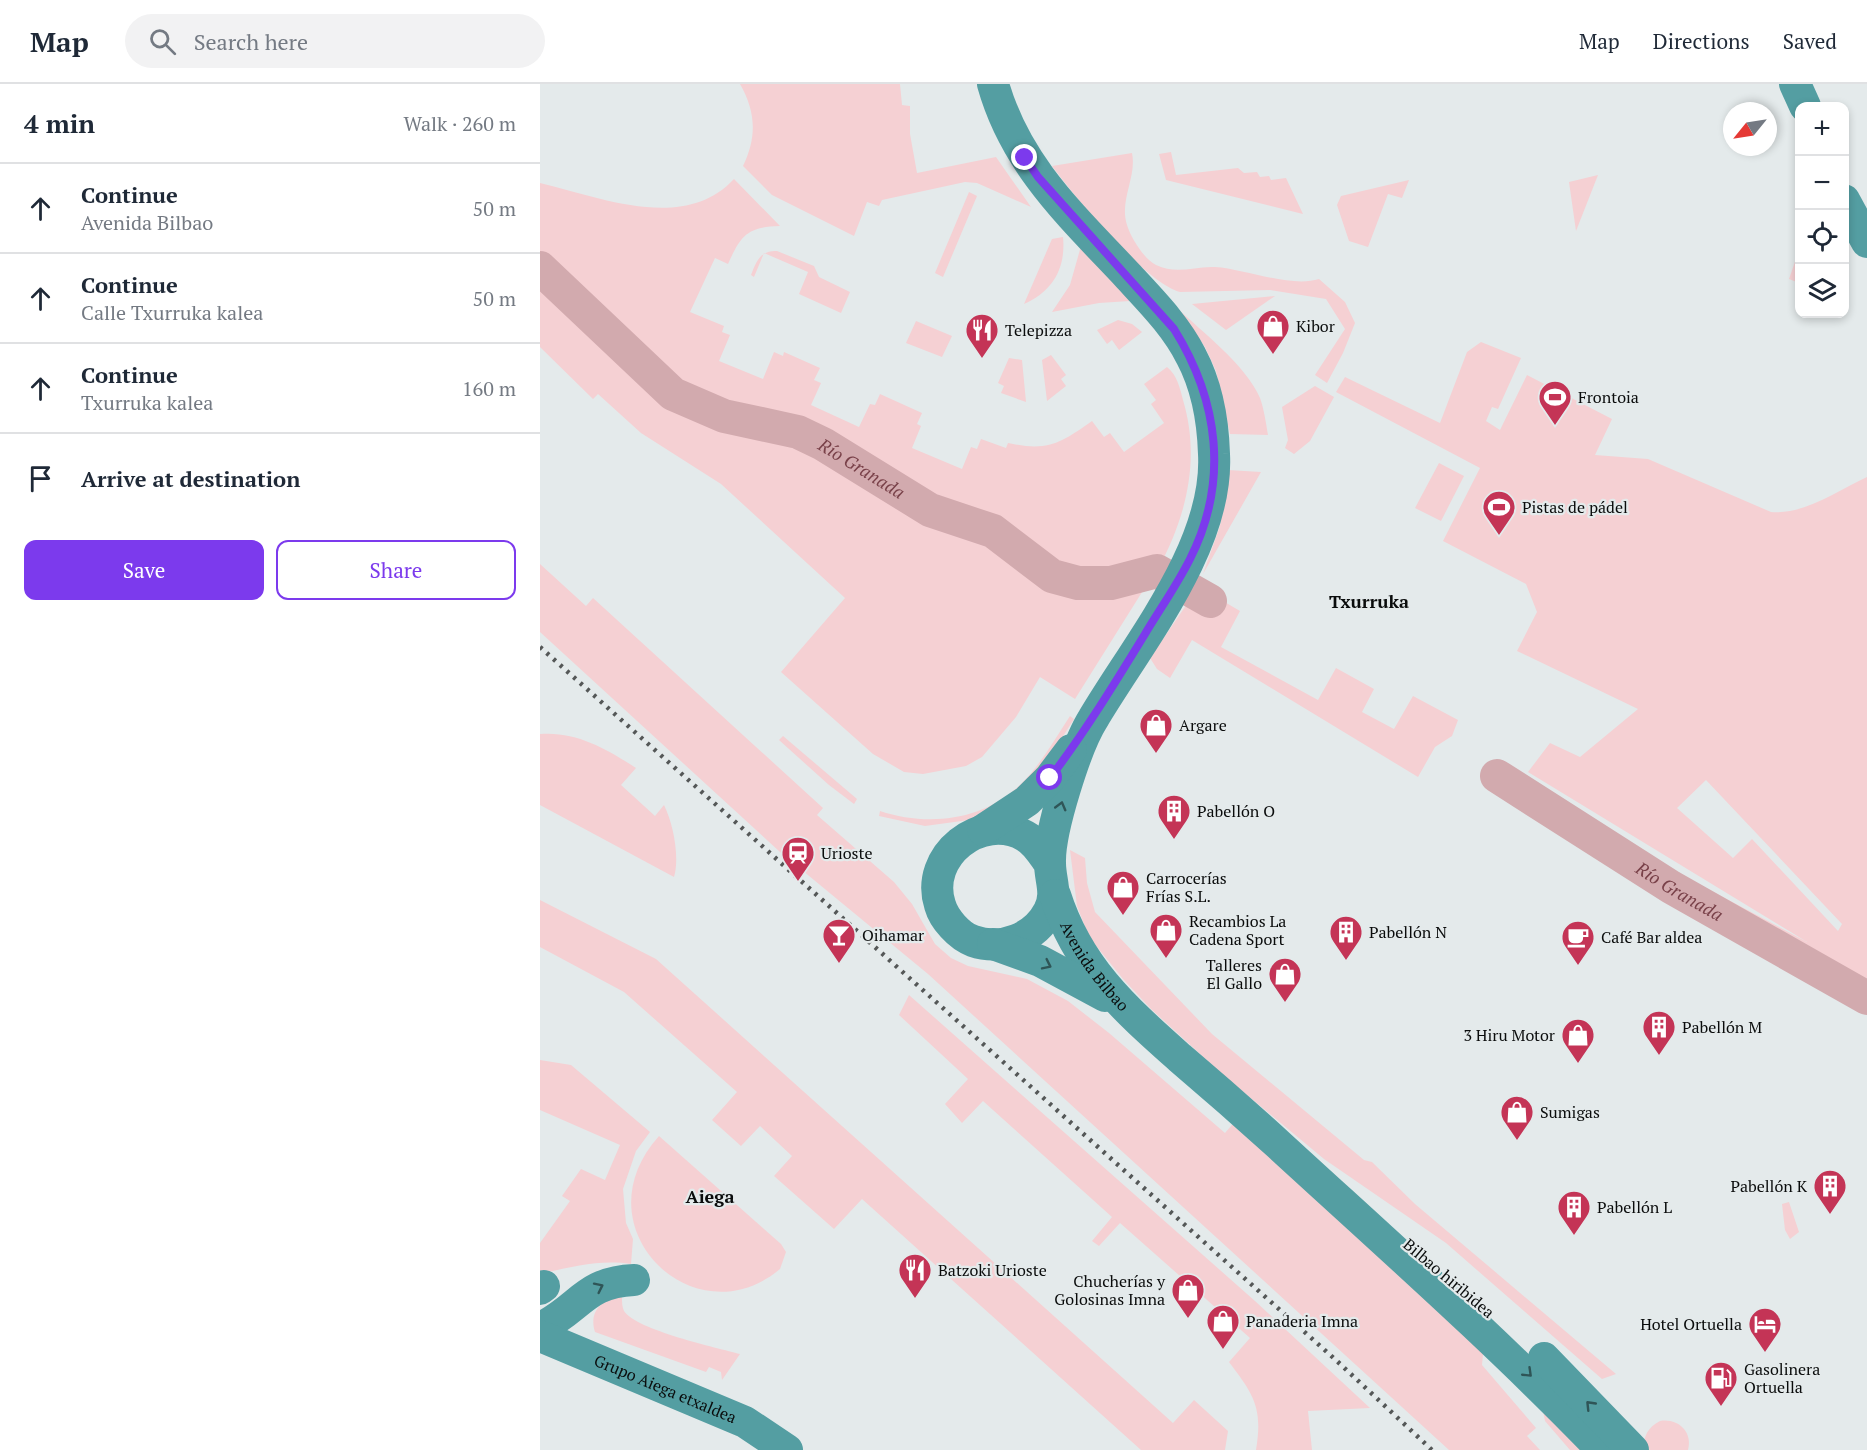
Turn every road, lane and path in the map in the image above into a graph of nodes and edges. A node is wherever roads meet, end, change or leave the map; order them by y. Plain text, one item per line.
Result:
1 (993, 84) edge
2 (1795, 84) edge
3 (1802, 102) edge
4 (1849, 208) edge
5 (1867, 242) edge
6 (1086, 730) junction
7 (983, 830) junction
8 (1050, 863) junction
9 (1054, 895) junction
10 (993, 944) junction
11 (1121, 1006) junction
12 (1253, 1121) junction
13 (634, 1280) dead end
14 (570, 1309) junction
15 (542, 1336) edge
16 (599, 1363) junction
17 (787, 1450) edge
18 (1602, 1450) edge
19 (1633, 1450) edge

1 - 6 street
2 - 3 street
4 - 5 street
6 - 7 street
8 -> 6 street
7 - 8 street
7 - 10 street
8 - 9 street
9 - 10 street
9 - 11 street, Avenida Bilbao
10 -> 11 street, Avenida Bilbao
11 - 12 street, Bilbao hiribidea
12 -> 18 street, Bilbao hiribidea
19 -> 12 street, Bilbao hiribidea
14 -> 13 street
14 - 15 street
14 - 16 street
15 - 16 street, Grupo Aiega etxaldea
16 - 17 street, Grupo Aiega etxaldea

